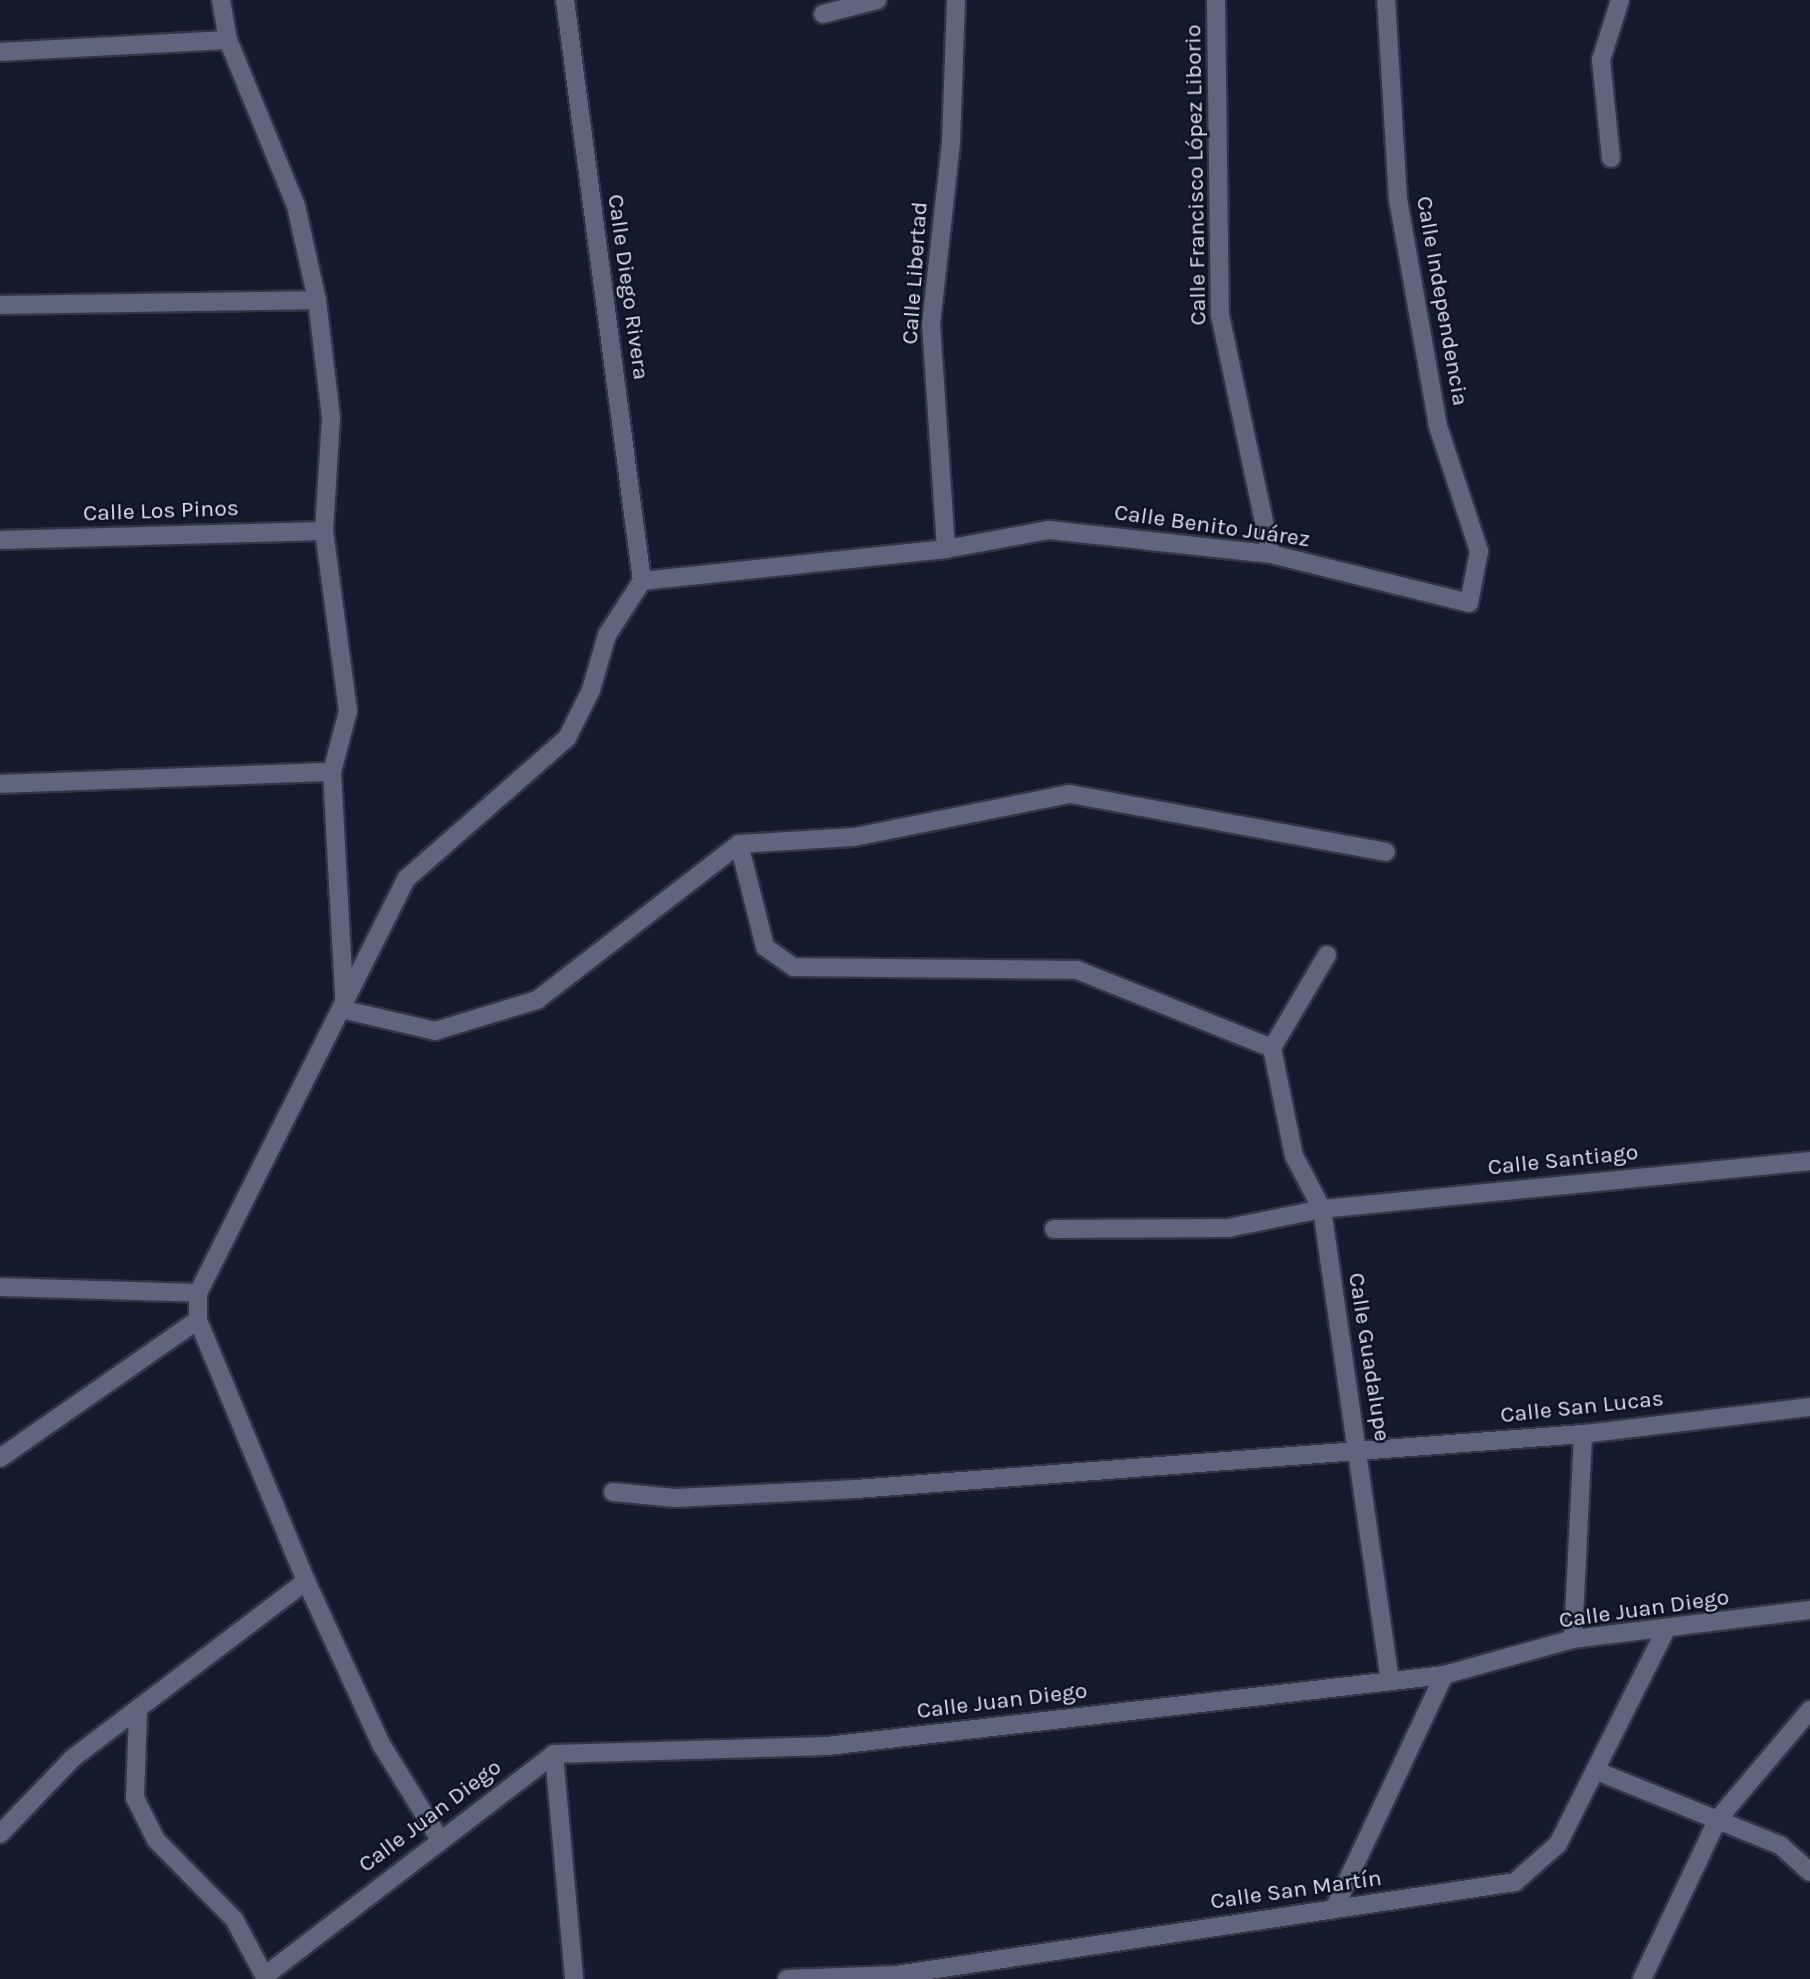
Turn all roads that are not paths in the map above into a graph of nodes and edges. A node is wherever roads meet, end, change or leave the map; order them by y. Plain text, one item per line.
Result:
1 (222, 0) edge
2 (565, 0) edge
3 (877, 0) edge
4 (956, 0) edge
5 (1216, 0) edge
6 (1386, 0) edge
7 (1620, 0) edge
8 (823, 14) dead end
9 (228, 40) junction
10 (0, 52) edge
11 (1611, 158) dead end
12 (317, 300) junction
13 (0, 305) edge
14 (324, 531) junction
15 (0, 540) edge
16 (946, 549) junction
17 (1271, 554) junction
18 (642, 581) junction
19 (1468, 603) joint
20 (332, 772) junction
21 (0, 785) edge
22 (739, 844) junction
23 (1386, 852) dead end
24 (1326, 955) dead end
25 (345, 1010) junction
26 (1272, 1048) junction
27 (1810, 1161) edge
28 (1322, 1209) junction
29 (1054, 1229) dead end
30 (0, 1287) edge
31 (198, 1293) junction
32 (198, 1320) junction
33 (1810, 1407) edge
34 (1583, 1434) junction
35 (1359, 1451) junction
36 (0, 1458) edge
37 (614, 1492) dead end
38 (306, 1581) junction
39 (1810, 1610) edge
40 (1666, 1629) junction
41 (1573, 1639) junction
42 (1444, 1675) junction
43 (1390, 1681) junction
44 (1810, 1710) edge
45 (138, 1712) junction
46 (554, 1754) junction
47 (1599, 1772) junction
48 (1718, 1819) junction
49 (0, 1834) edge
50 (439, 1838) junction
51 (1810, 1872) edge
52 (1334, 1909) junction
53 (266, 1977) edge
54 (574, 1979) edge
55 (787, 1979) edge
56 (1642, 1979) edge

1 - 9 street
2 - 18 street, Calle Diego Rivera
3 - 8 street
4 - 16 street, Calle Libertad
5 - 17 street, Calle Francisco López Liborio
6 - 19 street, Calle Independencia
7 - 11 street
9 - 10 street
9 - 12 street
12 - 13 street
12 - 14 street
14 - 15 street, Calle Los Pinos
14 - 20 street
16 - 17 street, Calle Benito Juárez
16 - 18 street, Calle Benito Juárez
17 - 19 street, Calle Benito Juárez
18 - 25 street
20 - 21 street
20 - 25 street
22 - 23 street
22 - 25 street
22 - 26 street
24 - 26 street
25 - 31 street
26 - 28 street, Calle Guadalupe
27 - 28 street, Calle Santiago
28 - 29 street, Calle Santiago
28 - 35 street, Calle Guadalupe
30 - 31 street
31 - 32 street
32 - 36 street
32 - 38 street
33 - 34 street, Calle San Lucas
34 - 35 street, Calle San Lucas
34 - 41 street
35 - 37 street, Calle San Lucas
35 - 43 street, Calle Guadalupe
38 - 45 street
38 - 50 street
39 - 40 street, Calle Juan Diego
40 - 41 street, Calle Juan Diego
40 - 47 street, Calle San Martín
41 - 42 street, Calle Juan Diego
42 - 43 street, Calle Juan Diego
42 - 52 street
43 - 46 street, Calle Juan Diego
44 - 48 street
45 - 49 street
45 - 53 street
46 - 50 street, Calle Juan Diego
46 - 54 street
47 - 48 street
47 - 52 street, Calle San Martín
48 - 51 street
48 - 56 street
50 - 53 street, Calle Juan Diego
52 - 55 street, Calle San Martín

